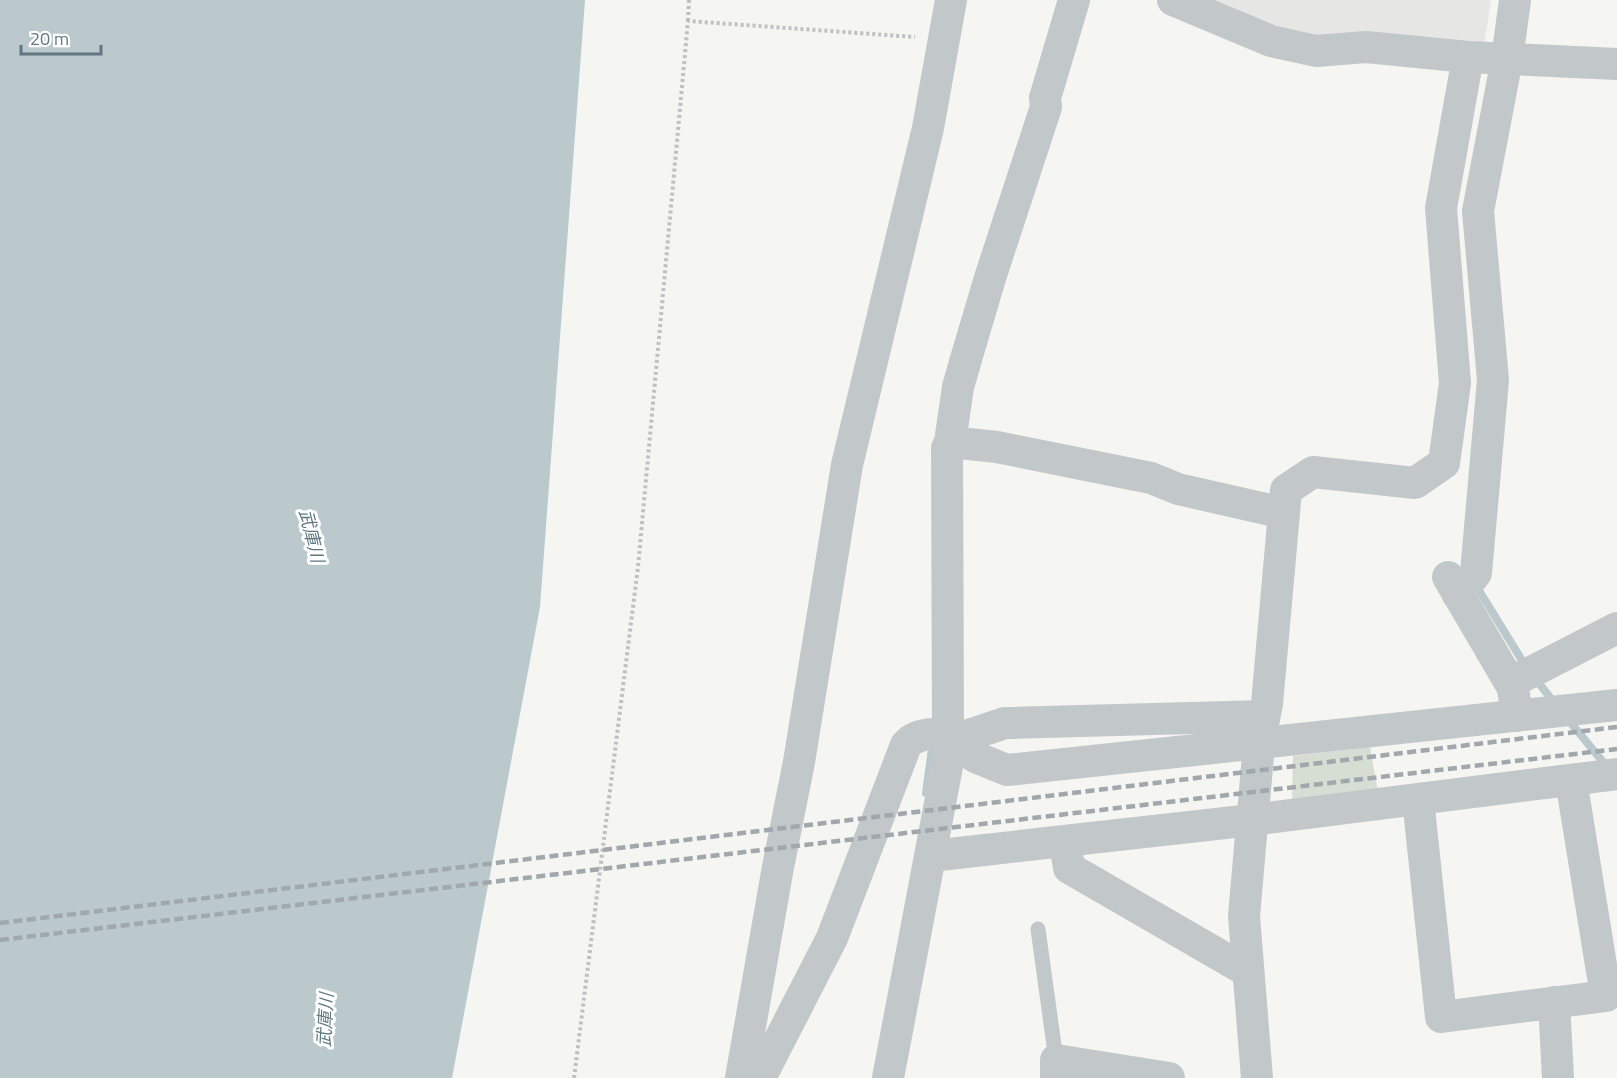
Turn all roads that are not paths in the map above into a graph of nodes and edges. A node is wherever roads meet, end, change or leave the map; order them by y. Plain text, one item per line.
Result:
1 (951, 0) edge
2 (958, 0) edge
3 (1074, 0) edge
4 (1173, 0) edge
5 (1515, 0) edge
6 (943, 39) junction
7 (1468, 57) junction
8 (1507, 59) junction
9 (1617, 64) edge
10 (950, 441) junction
11 (1284, 513) junction
12 (1617, 628) edge
13 (1523, 676) junction
14 (1617, 705) edge
15 (1517, 716) junction
16 (1262, 730) junction
17 (945, 735) junction
18 (1617, 774) edge
19 (1571, 780) junction
20 (1418, 799) junction
21 (1252, 820) junction
22 (1065, 841) junction
23 (931, 856) junction
24 (1038, 929) dead end
25 (1247, 971) junction
26 (1612, 996) edge
27 (1554, 1002) junction
28 (1056, 1069) edge
29 (741, 1078) edge
30 (760, 1078) edge
31 (888, 1078) edge
32 (1169, 1078) edge
33 (1257, 1078) edge
34 (1558, 1078) edge

1 - 6 street
2 - 6 street
3 - 10 street
4 - 7 street
5 - 8 street
6 - 29 street
7 - 8 street
7 - 11 street
8 - 9 street
8 - 13 street
10 - 11 street
10 - 17 street
11 - 16 street
12 - 13 street
13 - 15 street
14 - 15 street
15 - 16 street
16 - 17 street
16 - 17 street
16 - 21 street
17 - 23 street
17 - 30 street
18 - 19 street
19 - 20 street
19 - 26 street
20 - 21 street
20 - 27 street
21 - 22 street
21 - 25 street
22 - 23 street
22 - 25 street
23 - 31 street
24 - 28 lane
25 - 33 street
26 - 27 street
27 - 34 street
28 - 32 street

